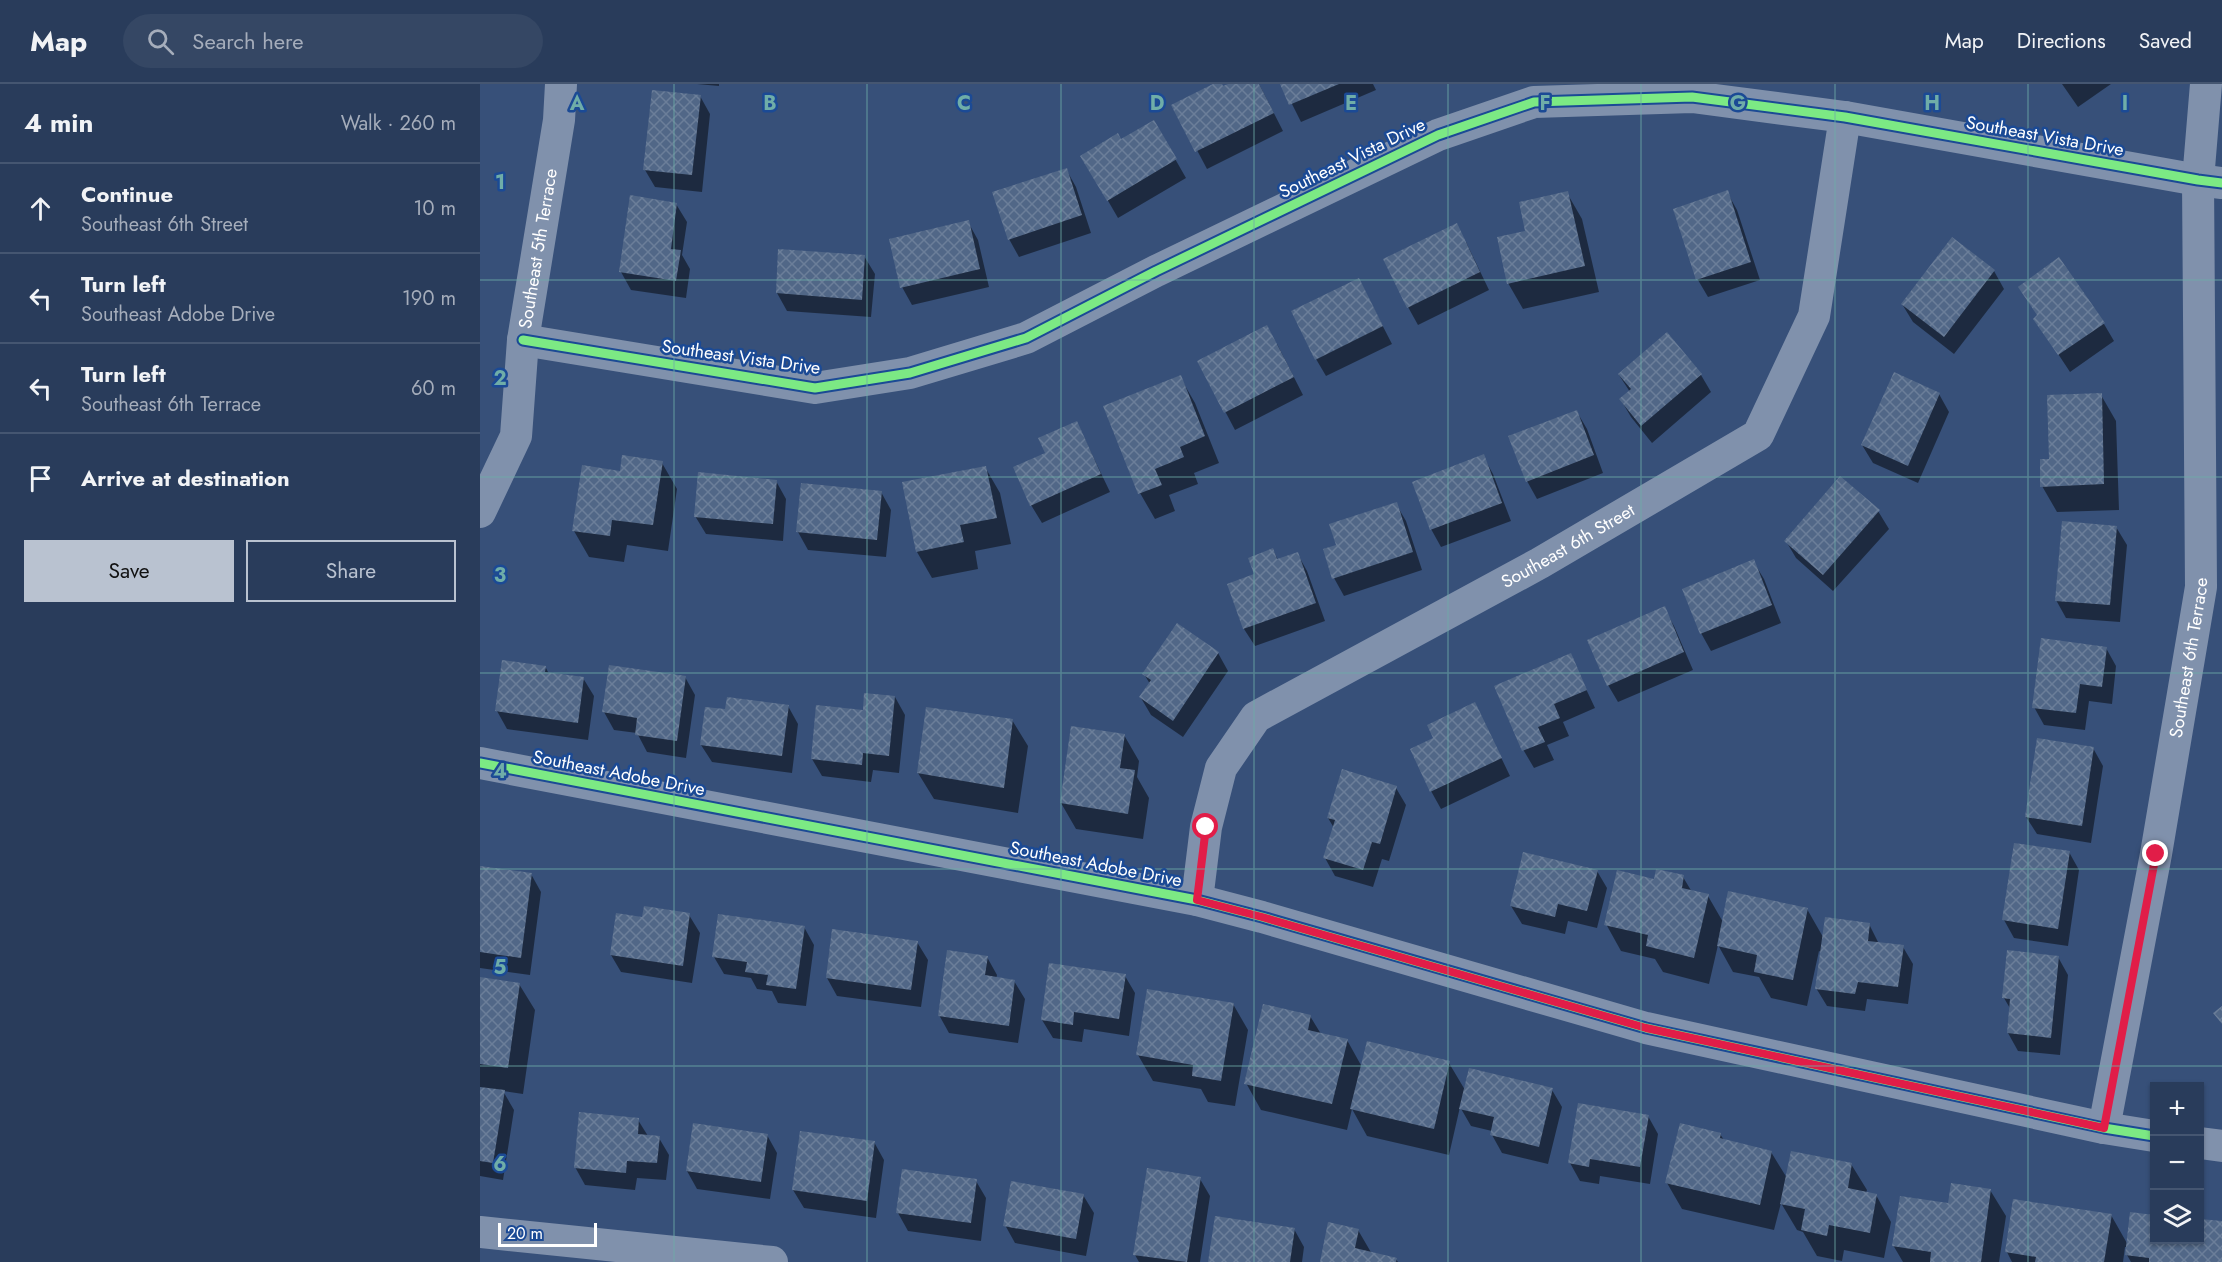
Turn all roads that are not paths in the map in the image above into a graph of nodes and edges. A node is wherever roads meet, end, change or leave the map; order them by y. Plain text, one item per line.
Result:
1 (561, 84) edge
2 (2206, 84) edge
3 (1845, 117) junction
4 (2210, 181) edge
5 (523, 340) junction
6 (480, 512) edge
7 (480, 763) edge
8 (1197, 900) junction
9 (2104, 1128) junction
10 (2150, 1135) edge
11 (2204, 1144) edge
12 (2222, 1146) edge
13 (480, 1233) edge
14 (772, 1262) edge

1 - 5 street, Southeast 5th Terrace
2 - 4 street, Southeast 6th Terrace
3 - 4 street, Southeast Vista Drive
3 - 5 street, Southeast Vista Drive
3 - 8 street, Southeast 6th Street
4 - 9 street, Southeast 6th Terrace
5 - 6 street, Southeast 5th Terrace
7 - 8 street, Southeast Adobe Drive
8 - 9 street, Southeast Adobe Drive
9 - 10 street, Southeast Adobe Drive
11 - 12 street
13 - 14 street

